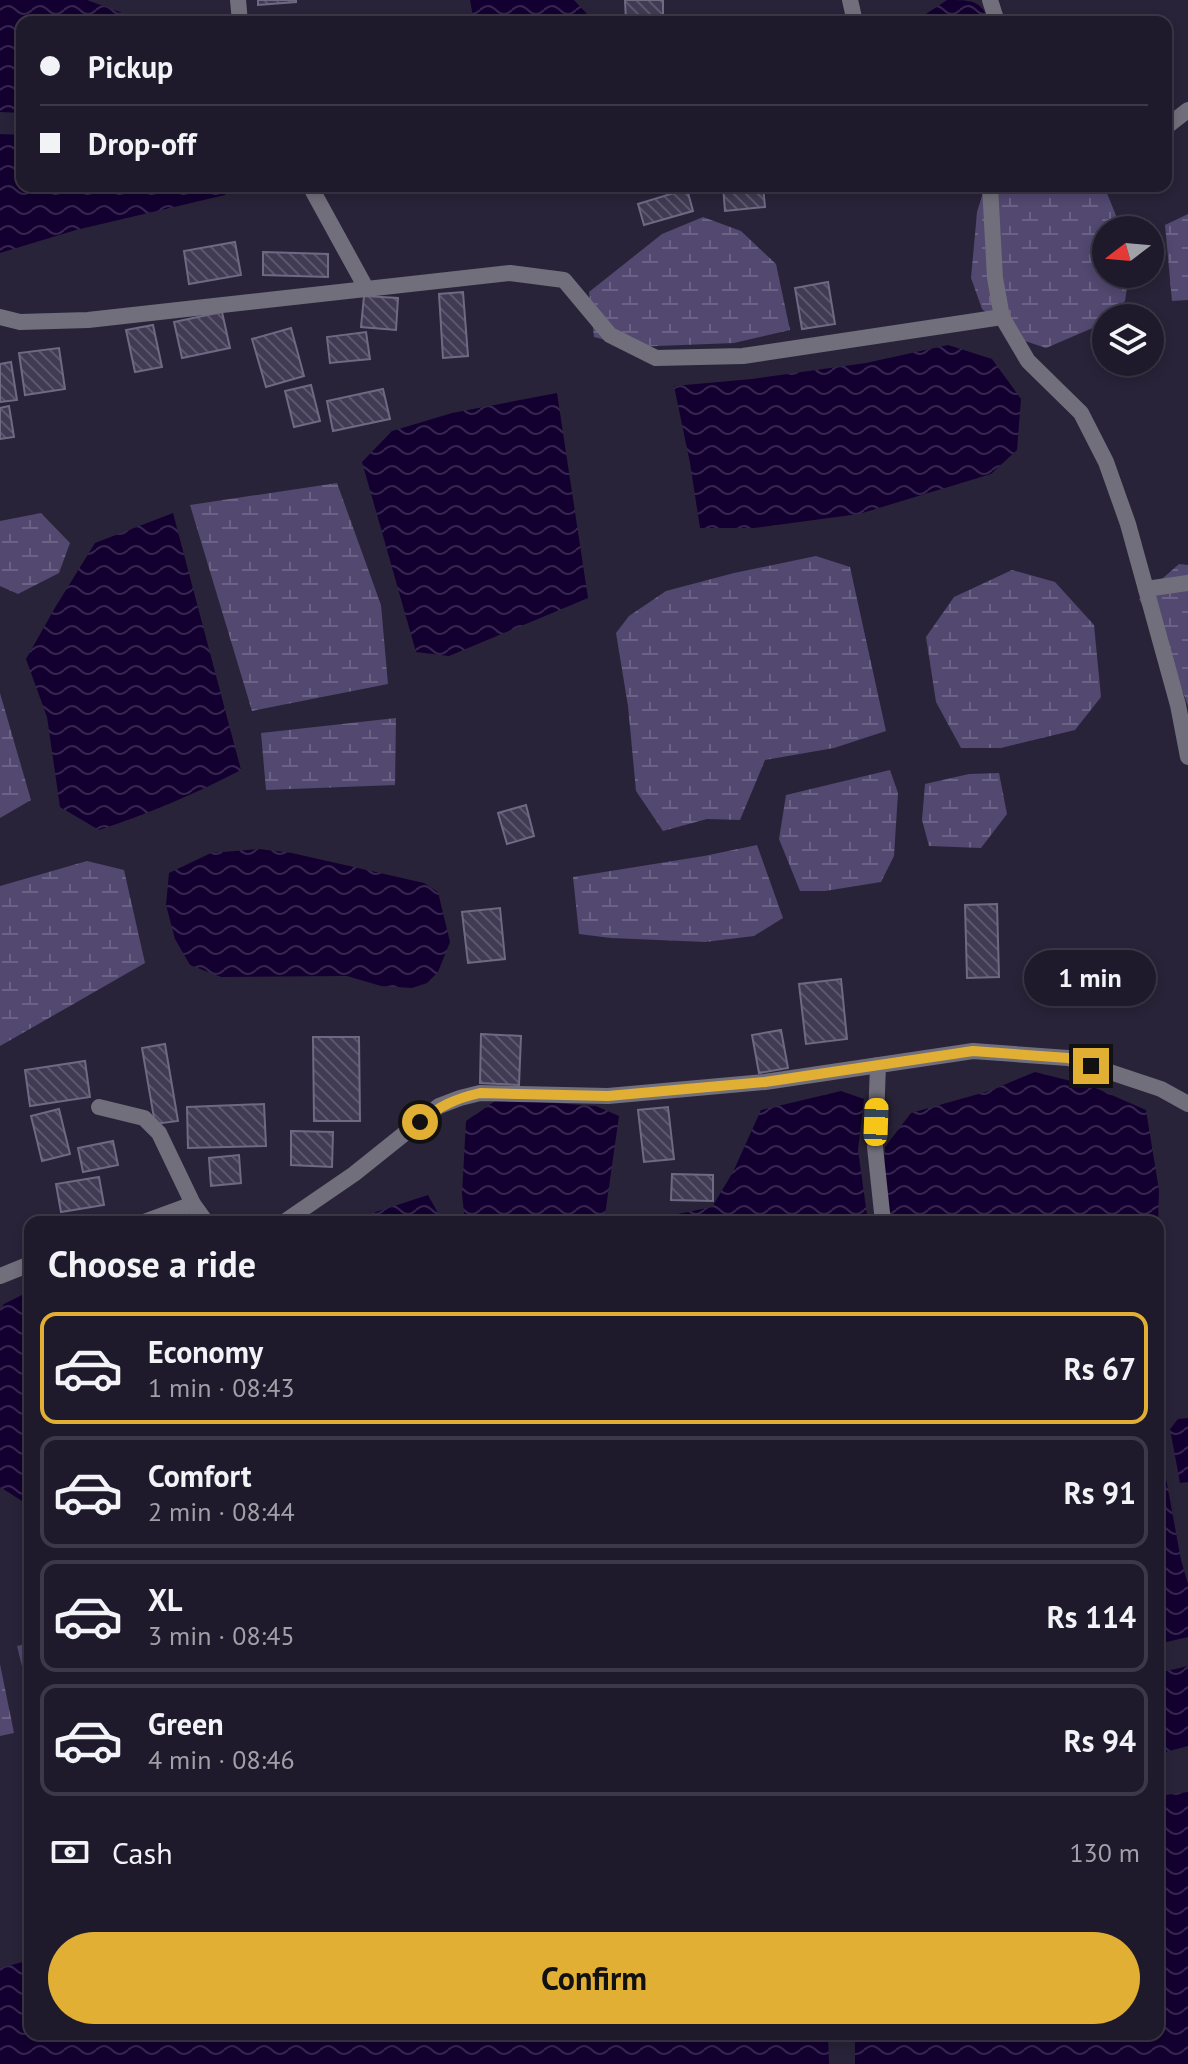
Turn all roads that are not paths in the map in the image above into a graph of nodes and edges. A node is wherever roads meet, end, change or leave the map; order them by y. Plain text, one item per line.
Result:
1 (1188, 110) edge
2 (1172, 122) edge
3 (313, 192) edge
4 (990, 192) edge
5 (366, 288) junction
6 (0, 317) edge
7 (1002, 317) junction
8 (1188, 583) edge
9 (1146, 589) junction
10 (1188, 757) edge
11 (878, 1065) junction
12 (1188, 1104) edge
13 (99, 1107) dead end
14 (193, 1204) junction
15 (160, 1216) edge
16 (202, 1216) edge
17 (293, 1216) edge
18 (882, 1216) edge
19 (24, 1266) edge
20 (0, 1276) edge

1 - 2 street
3 - 5 street
4 - 7 street
5 - 6 street
5 - 7 street
7 - 9 street
8 - 9 street
9 - 10 street
11 - 12 street
11 - 17 street
11 - 18 street
13 - 14 street
14 - 15 street
14 - 16 street
19 - 20 street

